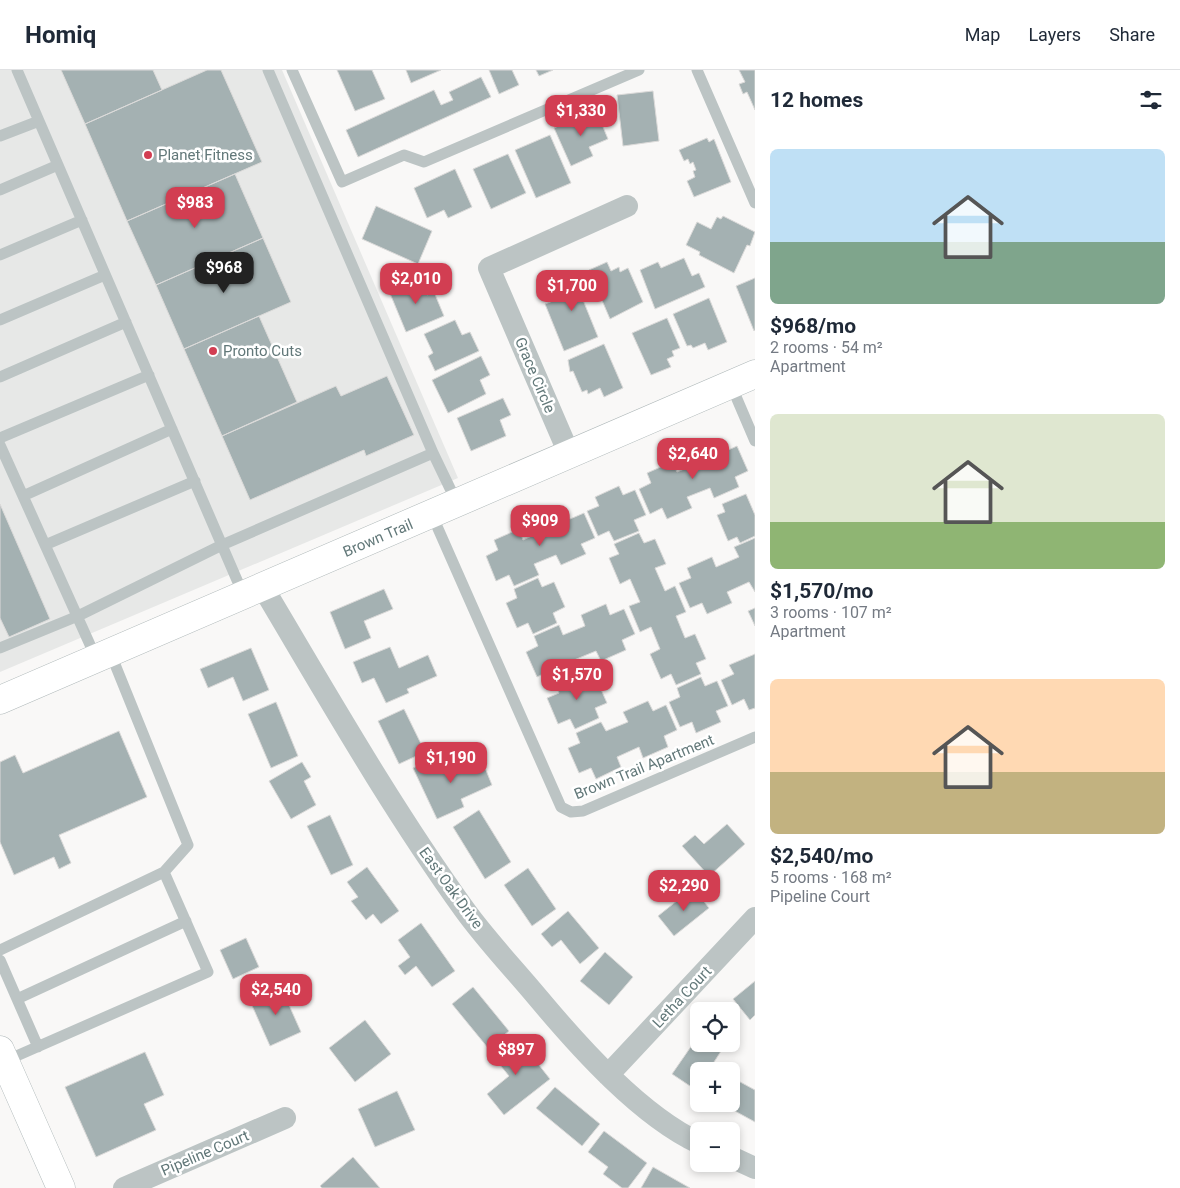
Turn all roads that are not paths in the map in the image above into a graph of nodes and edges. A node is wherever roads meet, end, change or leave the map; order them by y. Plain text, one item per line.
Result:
1 (17, 70) edge
2 (268, 70) edge
3 (292, 70) edge
4 (639, 70) edge
5 (697, 70) edge
6 (39, 121) junction
7 (0, 136) edge
8 (58, 165) junction
9 (0, 190) edge
10 (755, 203) edge
11 (627, 206) dead end
12 (82, 220) junction
13 (0, 255) edge
14 (106, 275) junction
15 (0, 320) edge
16 (126, 322) junction
17 (149, 375) junction
18 (0, 377) edge
19 (743, 379) edge
20 (172, 429) junction
21 (0, 438) edge
22 (755, 441) edge
23 (0, 445) edge
24 (433, 452) junction
25 (570, 456) junction
26 (195, 481) junction
27 (23, 496) junction
28 (458, 504) junction
29 (432, 515) junction
30 (45, 545) junction
31 (222, 545) junction
32 (253, 590) junction
33 (78, 616) junction
34 (0, 648) edge
35 (103, 655) junction
36 (0, 700) edge
37 (755, 737) edge
38 (164, 872) junction
39 (755, 918) edge
40 (186, 922) junction
41 (0, 950) edge
42 (0, 960) edge
43 (17, 999) junction
44 (38, 1047) junction
45 (3, 1056) edge
46 (608, 1075) junction
47 (285, 1118) dead end
48 (690, 1136) edge
49 (740, 1161) edge
50 (755, 1168) edge
51 (61, 1188) edge
52 (124, 1188) edge

1 - 6 lane
2 - 24 lane
3 - 4 lane
5 - 10 lane
6 - 7 lane
6 - 8 lane
8 - 9 lane
8 - 12 lane
11 - 25 street, Grace Circle
12 - 13 lane
12 - 14 lane
14 - 15 lane
14 - 16 lane
16 - 17 lane
16 - 18 lane
17 - 20 lane
17 - 21 lane
19 - 22 lane
19 - 25 main road, Brown Trail
20 - 26 lane
20 - 27 lane
23 - 27 lane
24 - 28 lane
24 - 31 lane
25 - 28 main road, Brown Trail
26 - 30 lane
26 - 31 lane
27 - 30 lane
28 - 29 main road, Brown Trail
29 - 32 main road, Brown Trail
29 - 37 lane, Brown Trail Apartment
30 - 33 lane
31 - 32 lane
31 - 33 lane
32 - 35 main road, Brown Trail
32 - 46 street, East Oak Drive
33 - 34 lane
33 - 35 lane
35 - 36 main road, Brown Trail
35 - 38 lane
38 - 40 lane
38 - 41 lane
39 - 46 street, Letha Court
40 - 43 lane
40 - 44 lane
42 - 43 lane
43 - 44 lane
44 - 45 lane
45 - 51 main road
46 - 48 street, East Oak Drive
47 - 52 street, Pipeline Court
49 - 50 street

